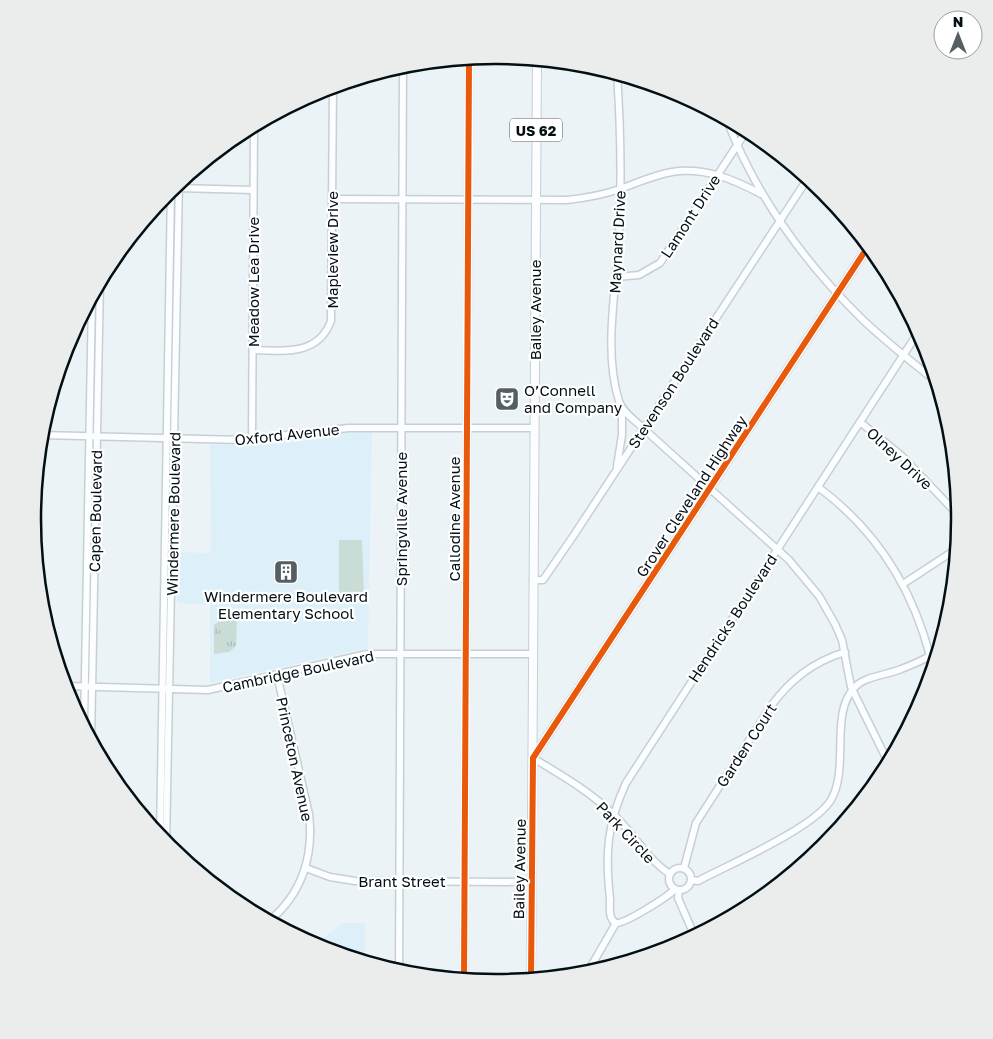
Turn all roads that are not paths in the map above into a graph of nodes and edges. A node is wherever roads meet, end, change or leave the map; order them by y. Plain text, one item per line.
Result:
1 (469, 65) edge
2 (537, 66) edge
3 (403, 74) edge
4 (618, 81) edge
5 (333, 95) edge
6 (730, 129) edge
7 (254, 135) edge
8 (743, 137) edge
9 (737, 146) junction
10 (717, 175) junction
11 (804, 184) edge
12 (186, 187) edge
13 (620, 189) junction
14 (253, 190) junction
15 (761, 194) junction
16 (176, 197) edge
17 (333, 199) junction
18 (402, 199) junction
19 (468, 200) junction
20 (536, 201) junction
21 (781, 220) junction
22 (865, 252) edge
23 (616, 277) junction
24 (838, 294) junction
25 (99, 297) edge
26 (92, 310) edge
27 (914, 339) edge
28 (253, 350) junction
29 (904, 355) junction
30 (929, 375) edge
31 (622, 409) junction
32 (860, 422) junction
33 (401, 427) junction
34 (466, 427) junction
35 (534, 428) junction
36 (644, 429) junction
37 (49, 435) edge
38 (93, 437) junction
39 (170, 439) junction
40 (252, 439) junction
41 (616, 470) junction
42 (818, 487) junction
43 (710, 488) junction
44 (952, 508) edge
45 (777, 549) junction
46 (951, 553) edge
47 (533, 580) junction
48 (903, 584) junction
49 (845, 652) junction
50 (400, 654) junction
51 (466, 654) junction
52 (532, 654) junction
53 (930, 656) joint
54 (277, 675) junction
55 (73, 686) edge
56 (89, 687) junction
57 (165, 689) junction
58 (852, 691) junction
59 (86, 715) edge
60 (90, 726) edge
61 (532, 726) junction
62 (554, 727) junction
63 (885, 756) edge
64 (533, 758) junction
65 (613, 814) junction
66 (160, 826) edge
67 (166, 832) edge
68 (306, 868) junction
69 (684, 868) junction
70 (670, 874) junction
71 (691, 880) junction
72 (465, 881) junction
73 (399, 882) junction
74 (531, 882) junction
75 (677, 889) junction
76 (273, 916) edge
77 (616, 923) junction
78 (692, 931) edge
79 (399, 964) edge
80 (592, 964) edge
81 (464, 974) edge
82 (531, 974) edge

1 - 19 street, Callodine Avenue
2 - 20 main road, Bailey Avenue / US 62
3 - 18 street, Springville Avenue
4 - 13 street, Maynard Drive
5 - 17 street, Mapleview Drive
6 - 9 street
7 - 14 street, Meadow Lea Drive
8 - 9 street, Lamont Drive
9 - 10 street, Lamont Drive
9 - 15 street
10 - 13 street
10 - 15 street
10 - 23 street, Lamont Drive
11 - 21 street, Stevenson Boulevard
12 - 14 street
13 - 20 street
13 - 23 street, Maynard Drive
14 - 28 street, Meadow Lea Drive
15 - 21 street
16 - 39 street, Windermere Boulevard
17 - 18 street
17 - 28 street, Mapleview Drive
18 - 19 street
18 - 33 street, Springville Avenue
19 - 20 street
19 - 34 street, Callodine Avenue
20 - 35 main road, Bailey Avenue / US 62
21 - 24 street
21 - 36 street, Stevenson Boulevard
22 - 24 main road, Grover Cleveland Highway
23 - 31 street, Maynard Drive
24 - 29 street
24 - 43 main road, Grover Cleveland Highway
25 - 38 street, Capen Boulevard
26 - 38 street, Capen Boulevard
27 - 29 street, Hendricks Boulevard
28 - 40 street, Meadow Lea Drive
29 - 30 street
29 - 32 street, Hendricks Boulevard
31 - 36 street
31 - 41 street, Maynard Drive
32 - 42 street, Hendricks Boulevard
32 - 44 street, Olney Drive
33 - 34 street, Oxford Avenue
33 - 40 street, Oxford Avenue
33 - 50 street, Springville Avenue
34 - 35 street, Oxford Avenue
34 - 51 street, Callodine Avenue
35 - 47 main road, Bailey Avenue / US 62
36 - 41 street, Stevenson Boulevard
36 - 43 street
37 - 38 street, Oxford Avenue
38 - 39 street, Oxford Avenue
38 - 56 street, Capen Boulevard
39 - 40 street, Oxford Avenue
39 - 57 street, Windermere Boulevard
41 - 47 street, Stevenson Boulevard
42 - 45 street, Hendricks Boulevard
42 - 48 street
43 - 45 street
43 - 62 main road, Grover Cleveland Highway
45 - 49 street
45 - 65 street, Hendricks Boulevard
46 - 48 street
47 - 52 main road, Bailey Avenue / US 62
48 - 53 street
49 - 58 street
49 - 69 street, Garden Court
50 - 51 street, Cambridge Boulevard
50 - 54 street, Cambridge Boulevard
50 - 73 street, Springville Avenue
51 - 52 street, Cambridge Boulevard
51 - 72 street, Callodine Avenue
52 - 61 main road, Bailey Avenue / US 62
53 - 58 street
54 - 57 street, Cambridge Boulevard
54 - 68 street, Princeton Avenue
55 - 56 street, Cambridge Boulevard
56 - 57 street, Cambridge Boulevard
56 - 59 street, Capen Boulevard
56 - 60 street, Capen Boulevard
57 - 66 street, Windermere Boulevard
57 - 67 street, Windermere Boulevard
58 - 63 street
58 - 71 street
61 - 62 main road
61 - 64 main road, Bailey Avenue / US 62
62 - 64 main road, Grover Cleveland Highway
64 - 65 street, Park Circle
64 - 74 main road, Bailey Avenue / US 62
65 - 70 street, Park Circle
65 - 77 street, Hendricks Boulevard
68 - 73 street, Brant Street
68 - 76 street, Princeton Avenue
69 - 70 street
69 - 71 street
70 - 75 street
71 - 75 street
72 - 73 street, Brant Street
72 - 74 street, Brant Street
72 - 81 street, Callodine Avenue
73 - 79 street, Springville Avenue
74 - 82 main road, Bailey Avenue / US 62
75 - 77 street
75 - 78 street
77 - 80 street

